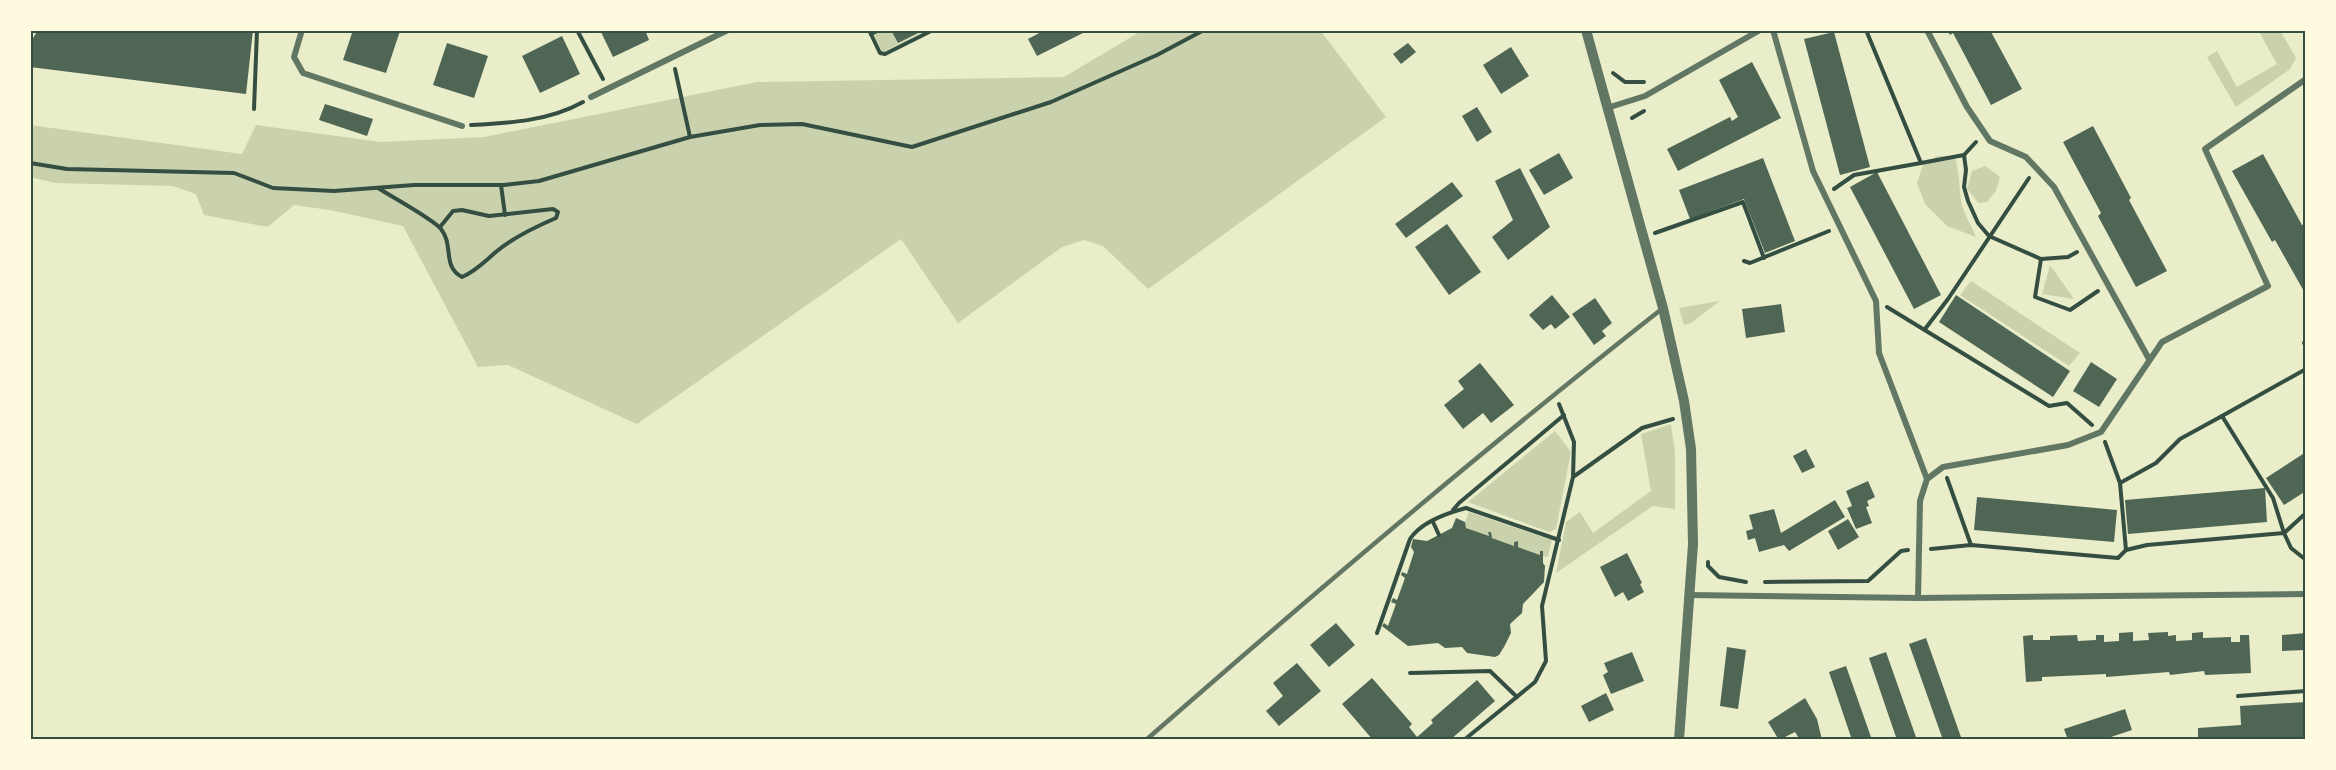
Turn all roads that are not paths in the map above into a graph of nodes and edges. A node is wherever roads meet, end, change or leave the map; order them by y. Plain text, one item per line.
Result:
1 (302, 30) edge
2 (728, 30) edge
3 (1586, 30) edge
4 (1760, 30) edge
5 (1773, 30) edge
6 (1927, 30) edge
7 (2306, 79) edge
8 (591, 97) road end
9 (1607, 108) junction
10 (462, 126) road end
11 (1663, 308) junction
12 (2149, 359) junction
13 (1927, 478) junction
14 (2306, 594) edge
15 (1689, 595) junction
16 (1918, 598) junction
17 (1146, 740) edge
18 (1679, 740) edge

1 - 10 street
2 - 8 street
3 - 9 street
4 - 9 street
5 - 13 street
6 - 12 street
7 - 12 street
9 - 11 street
11 - 15 street
11 - 17 lane
12 - 13 street
13 - 16 street
14 - 16 street
15 - 16 street
15 - 18 street

